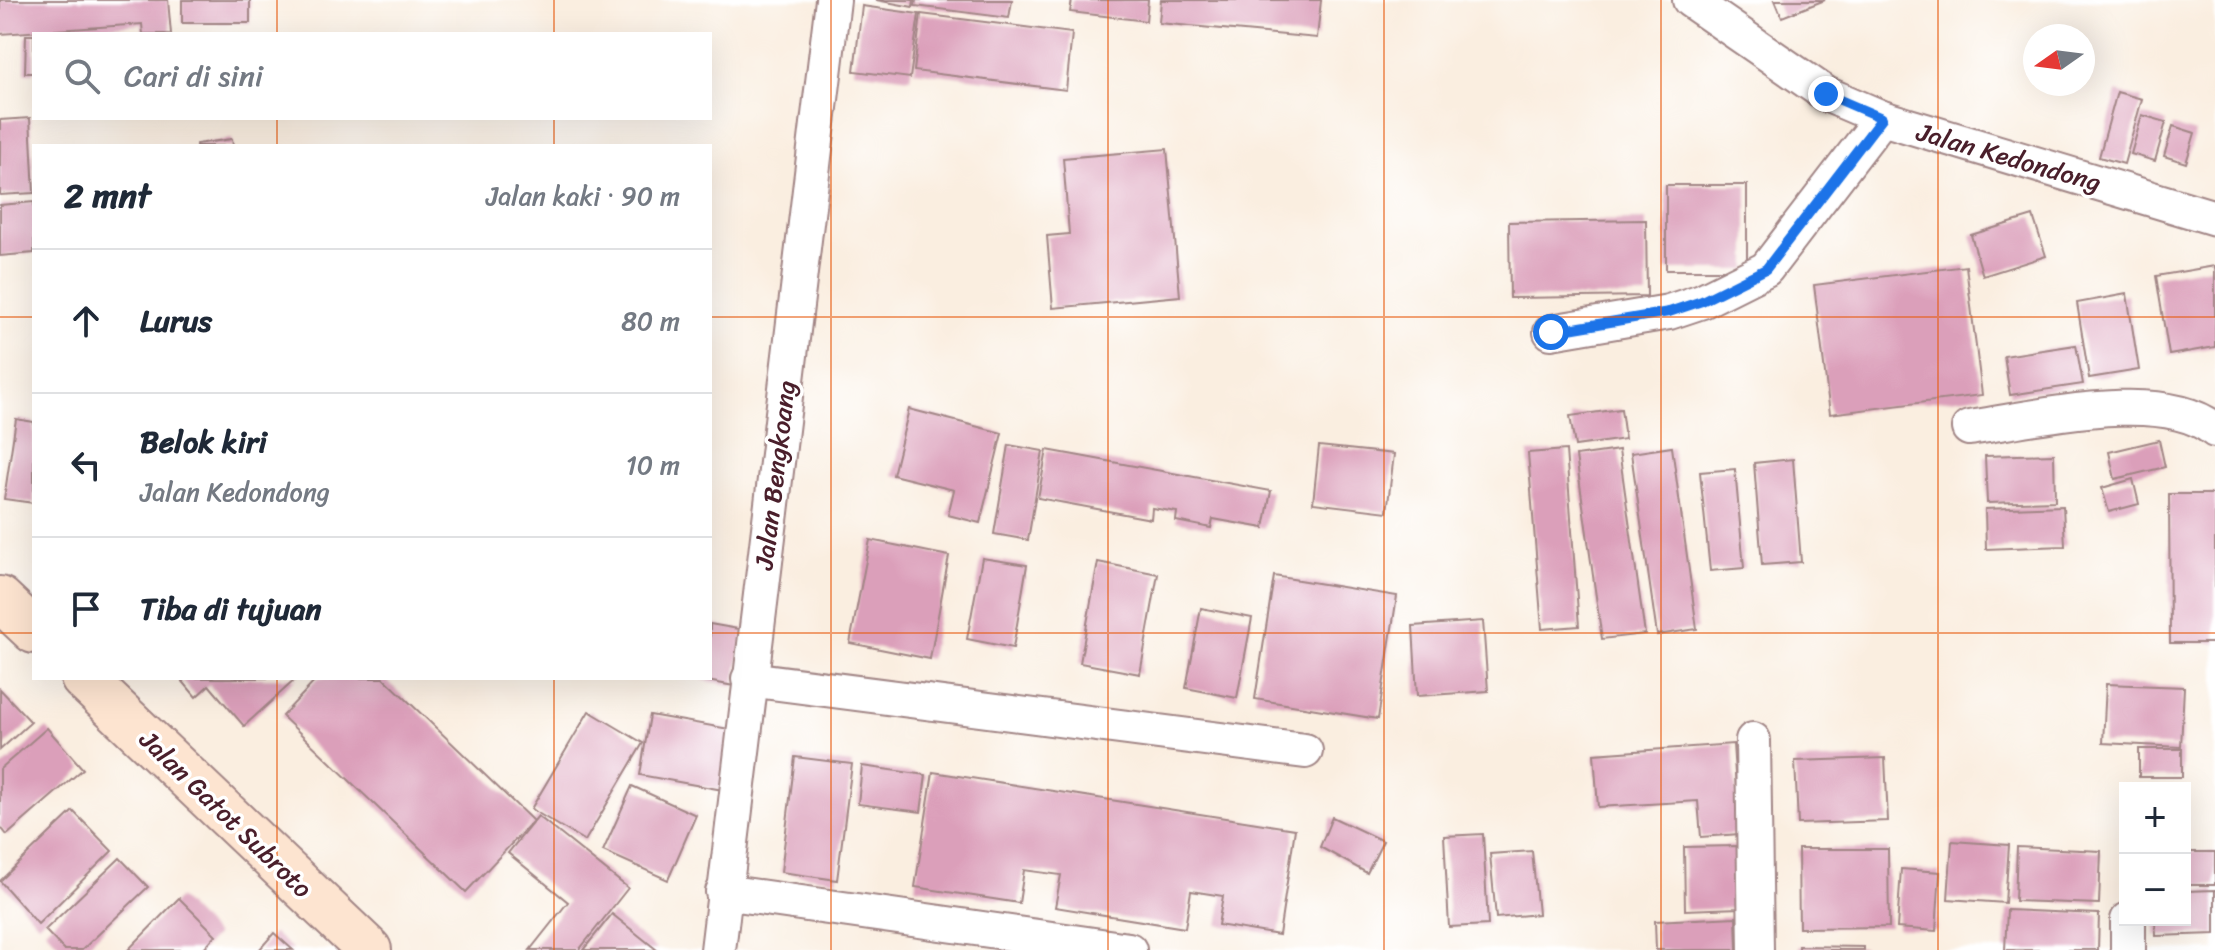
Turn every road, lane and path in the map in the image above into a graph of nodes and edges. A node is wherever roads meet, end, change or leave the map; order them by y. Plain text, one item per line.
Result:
1 (833, 0) edge
2 (1690, 0) edge
3 (1882, 118) junction
4 (2215, 218) edge
5 (1551, 332) dead end
6 (1969, 428) dead end
7 (2215, 430) edge
8 (0, 599) edge
9 (32, 629) edge
10 (749, 679) junction
11 (85, 680) edge
12 (1753, 740) dead end
13 (1305, 751) dead end
14 (723, 892) junction
15 (2128, 926) edge
16 (369, 950) edge
17 (718, 950) edge
18 (1129, 950) edge
19 (1756, 950) edge
20 (2128, 950) edge

1 - 10 street, Jalan Bengkoang
2 - 3 street, Jalan Kedondong
3 - 4 street, Jalan Kedondong
3 - 5 street
6 - 7 street
8 - 9 main road
10 - 13 street
10 - 14 street, Jalan Bengkoang
11 - 16 main road, Jalan Gatot Subroto
12 - 19 street
14 - 17 street, Jalan Bengkoang
14 - 18 street
15 - 20 street

